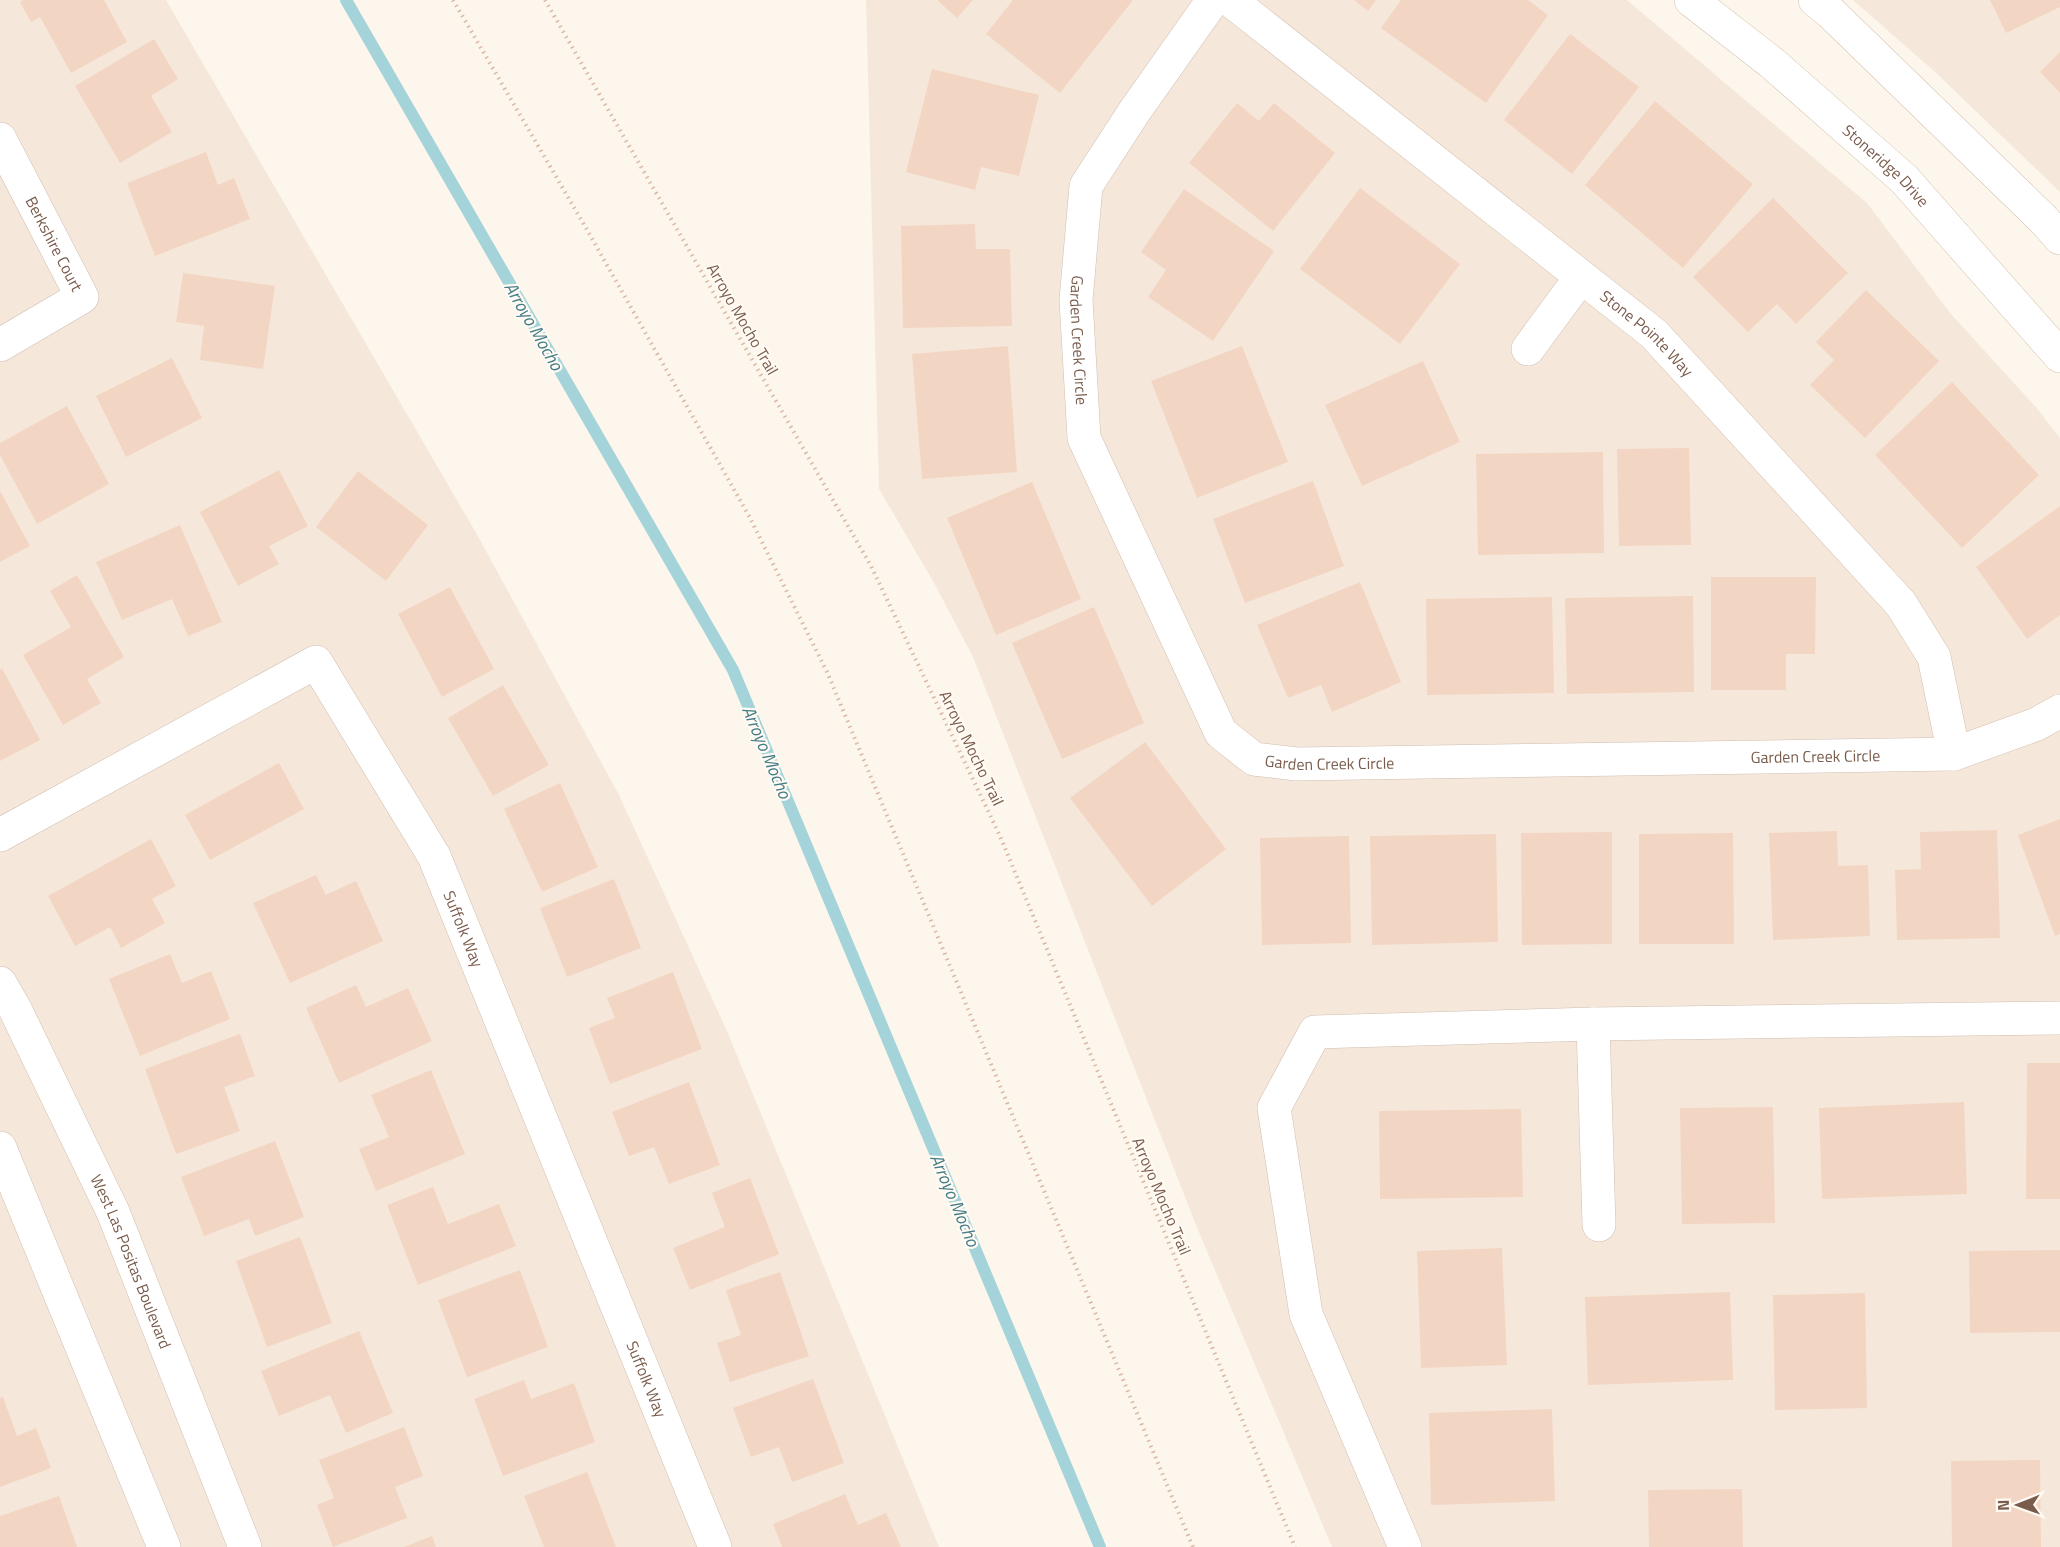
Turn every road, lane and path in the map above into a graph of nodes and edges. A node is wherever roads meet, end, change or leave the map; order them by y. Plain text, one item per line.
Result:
1 (453, 0) edge
2 (545, 0) edge
3 (1213, 0) edge
4 (1230, 0) edge
5 (1691, 0) edge
6 (1815, 0) edge
7 (0, 139) edge
8 (2060, 238) edge
9 (1581, 276) junction
10 (0, 345) edge
11 (1528, 349) dead end
12 (2060, 356) edge
13 (2060, 711) edge
14 (1954, 754) junction
15 (0, 835) edge
16 (0, 984) edge
17 (2060, 1018) edge
18 (1593, 1024) junction
19 (0, 1148) edge
20 (1599, 1225) dead end
21 (164, 1547) edge
22 (244, 1547) edge
23 (715, 1547) edge
24 (1193, 1547) edge
25 (1295, 1547) edge
26 (1405, 1547) edge

1 - 24 path
2 - 25 path, Arroyo Mocho Trail
3 - 14 street, Garden Creek Circle
4 - 9 street, Stone Pointe Way
5 - 12 street, Stoneridge Drive
6 - 8 street
7 - 10 street, Berkshire Court
9 - 11 street
9 - 14 street, Stone Pointe Way
13 - 14 street, Garden Creek Circle
15 - 23 street, Suffolk Way
16 - 22 street, West Las Positas Boulevard
17 - 18 street
18 - 20 street
18 - 26 street
19 - 21 street

